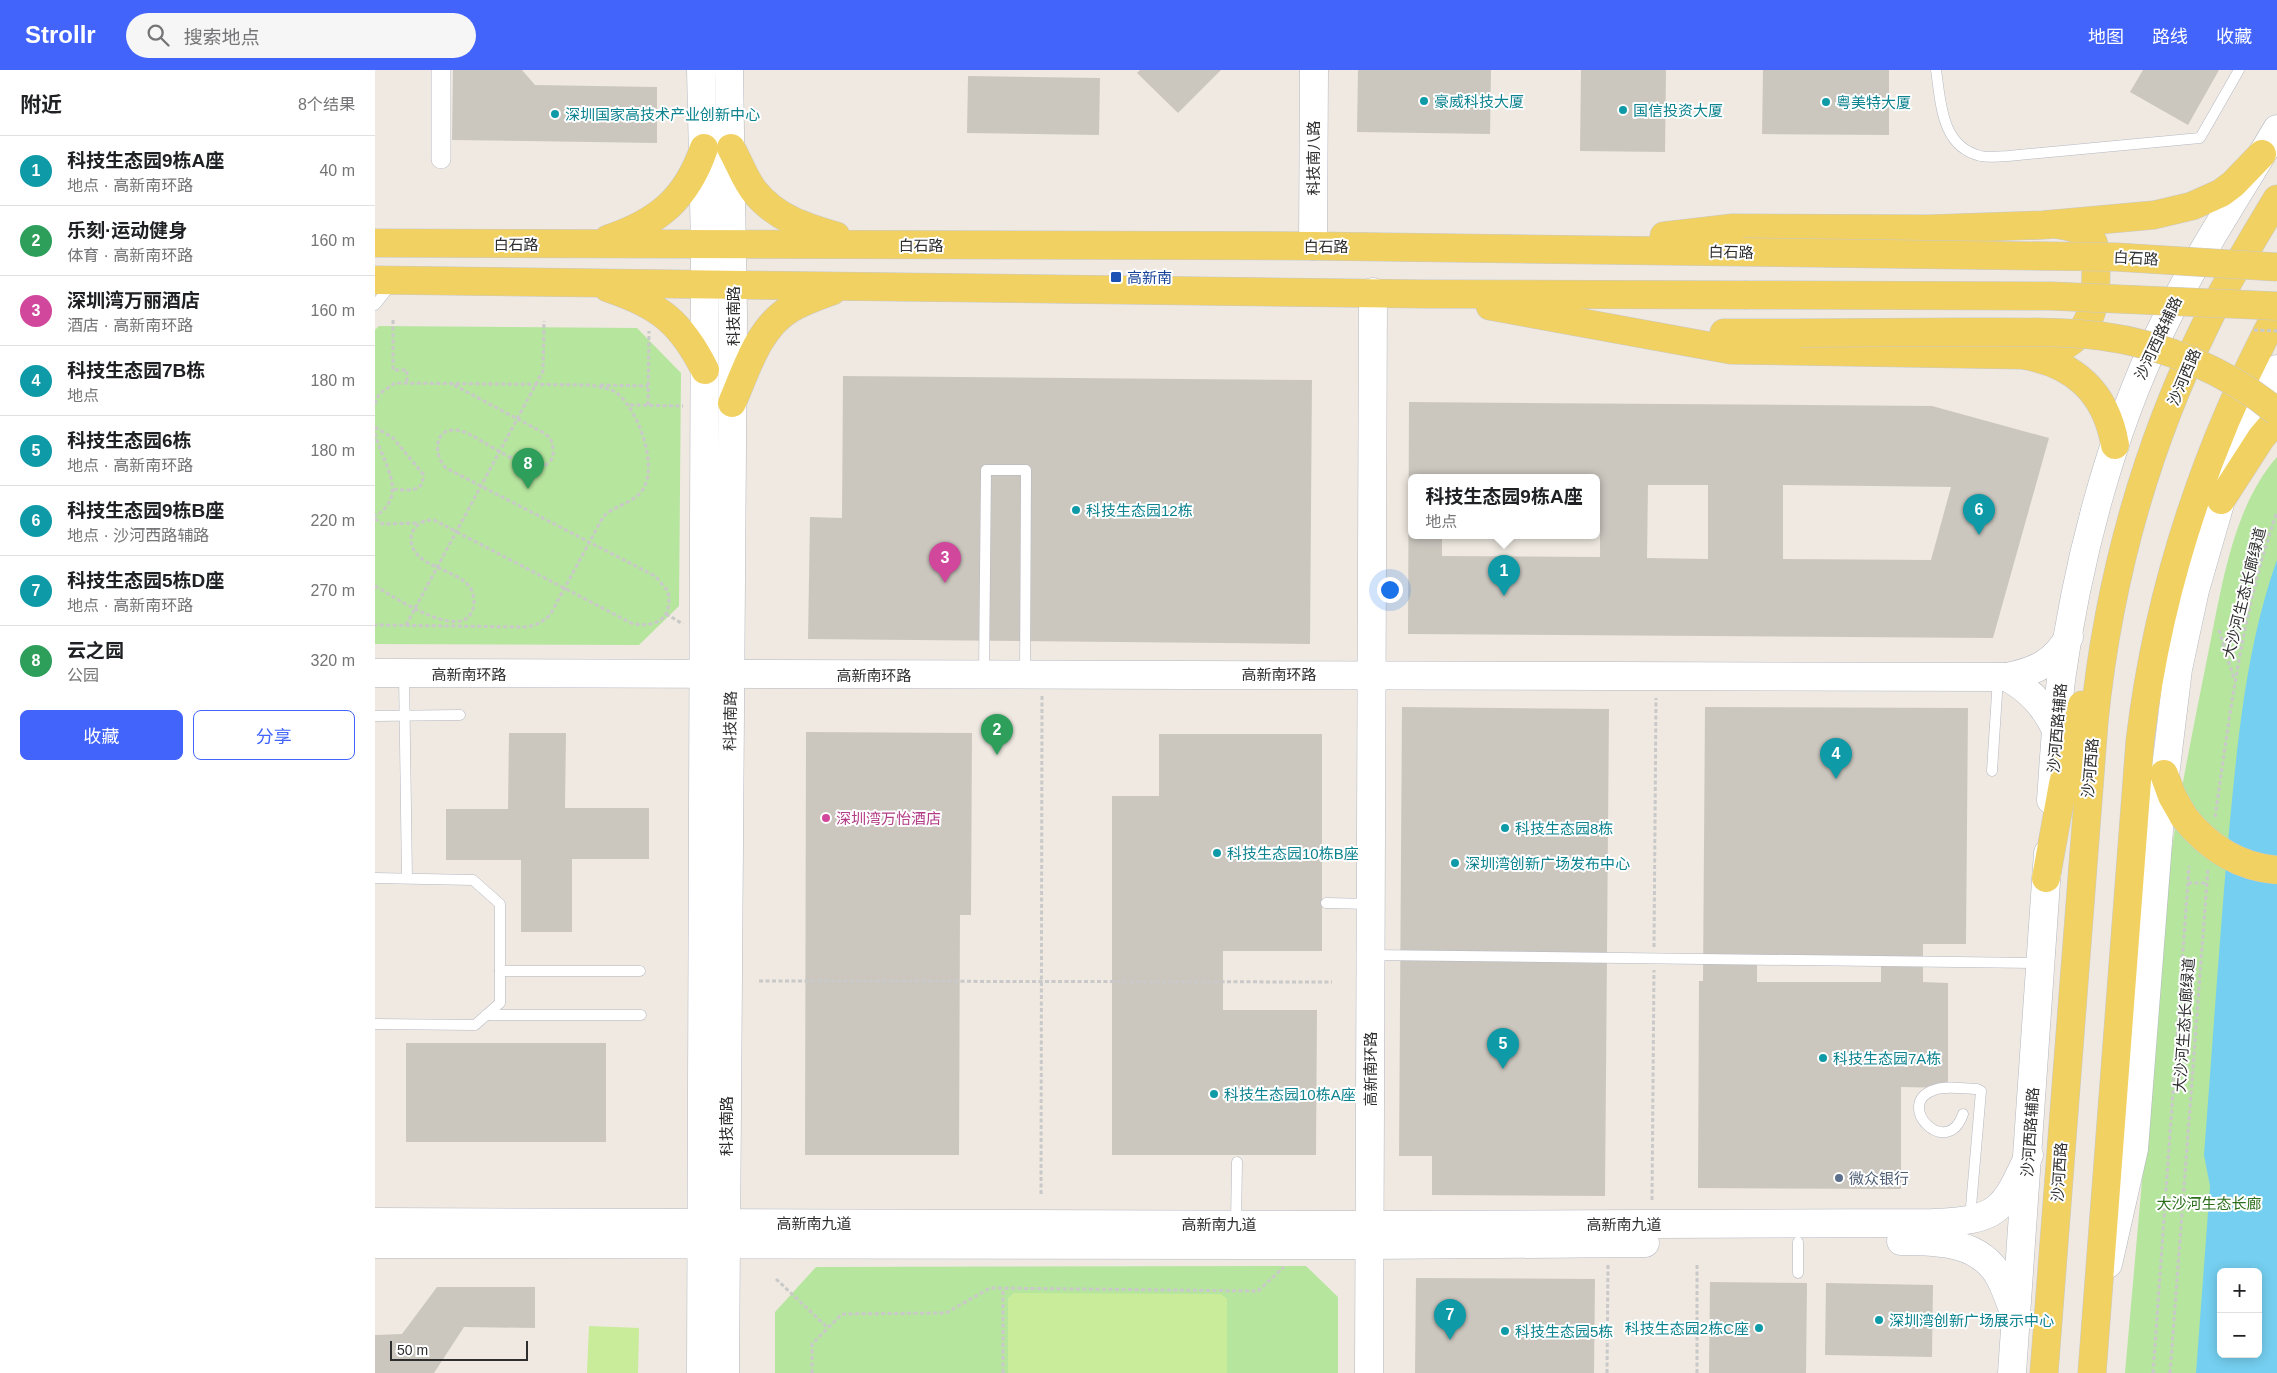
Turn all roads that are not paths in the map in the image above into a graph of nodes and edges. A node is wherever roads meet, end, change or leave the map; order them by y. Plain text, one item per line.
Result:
1 (441, 70) edge
2 (701, 70) edge
3 (729, 70) edge
4 (1314, 70) edge
5 (1936, 70) edge
6 (2239, 70) edge
7 (2277, 129) edge
8 (704, 148) junction
9 (731, 148) junction
10 (2262, 154) junction
11 (441, 159) dead end
12 (2277, 199) edge
13 (2043, 225) junction
14 (375, 243) edge
15 (592, 244) junction
16 (705, 244) junction
17 (733, 245) junction
18 (884, 245) junction
19 (1313, 246) junction
20 (1549, 248) junction
21 (2277, 267) edge
22 (385, 280) edge
23 (592, 282) junction
24 (705, 284) junction
25 (733, 284) junction
26 (847, 286) junction
27 (1373, 292) junction
28 (1425, 294) junction
29 (375, 304) edge
30 (2277, 306) edge
31 (2277, 313) edge
32 (1627, 332) junction
33 (2021, 356) junction
34 (2277, 369) edge
35 (705, 370) junction
36 (732, 403) junction
37 (2277, 412) edge
38 (2277, 419) edge
39 (2115, 444) junction
40 (2221, 500) junction
41 (2114, 588) junction
42 (2069, 637) junction
43 (375, 673) edge
44 (404, 674) junction
45 (703, 674) junction
46 (984, 674) junction
47 (1372, 674) junction
48 (730, 675) junction
49 (2003, 677) junction
50 (1033, 685) junction
51 (461, 715) dead end
52 (375, 716) edge
53 (405, 716) junction
54 (2056, 730) junction
55 (1992, 771) dead end
56 (2164, 774) junction
57 (2277, 870) edge
58 (375, 878) edge
59 (407, 878) junction
60 (2046, 878) junction
61 (1326, 903) dead end
62 (1371, 904) junction
63 (1371, 956) junction
64 (2041, 963) junction
65 (500, 971) junction
66 (640, 971) dead end
67 (486, 1015) junction
68 (641, 1015) dead end
69 (375, 1024) edge
70 (1963, 1114) dead end
71 (2029, 1155) junction
72 (1237, 1162) dead end
73 (1970, 1219) junction
74 (375, 1222) edge
75 (1237, 1224) junction
76 (713, 1234) junction
77 (1369, 1235) junction
78 (1798, 1242) junction
79 (375, 1244) edge
80 (1798, 1273) dead end
81 (2016, 1318) junction
82 (2095, 1334) junction
83 (701, 1373) edge
84 (725, 1373) edge
85 (1369, 1373) edge
86 (2012, 1373) edge
87 (2044, 1373) edge
88 (2092, 1373) edge

1 - 11 street
2 - 8 street, 科技南路
3 - 9 street, 科技南路
4 - 19 street, 科技南八路
5 - 6 lane
7 - 10 street, 沙河西路辅路
8 - 15 main road
8 - 16 street, 科技南路
9 - 17 street, 科技南路
9 - 18 main road
10 - 13 main road
10 - 39 street, 沙河西路辅路
12 - 41 main road, 沙河西路
13 - 20 main road
13 - 33 main road
14 - 15 main road, 白石路
15 - 16 main road, 白石路
16 - 17 main road, 白石路
16 - 24 street, 科技南路
17 - 18 main road, 白石路
17 - 25 street, 科技南路
18 - 19 main road, 白石路
19 - 20 main road, 白石路
20 - 21 main road, 白石路, bridge
22 - 23 main road
22 - 29 lane
23 - 24 main road
23 - 35 main road
24 - 25 main road
24 - 35 street, 科技南路
25 - 26 main road
25 - 36 street, 科技南路
26 - 27 main road
26 - 36 main road
27 - 28 main road
27 - 47 street, 高新南环路
28 - 30 main road, bridge
28 - 32 main road
31 - 82 main road
32 - 33 main road
32 - 37 main road, bridge
33 - 39 main road
34 - 40 street
35 - 45 street, 科技南路
36 - 48 street, 科技南路
38 - 40 main road
39 - 42 street, 沙河西路辅路
40 - 56 street
41 - 60 main road
41 - 87 main road, 沙河西路
42 - 49 street
42 - 54 street, 沙河西路辅路
43 - 44 street, 高新南环路
44 - 45 street, 高新南环路
44 - 53 lane
45 - 48 street, 高新南环路
45 - 76 street, 科技南路
46 - 48 street, 高新南环路
46 - 50 street, 高新南环路
46 - 50 lane
47 - 49 street
47 - 50 street, 高新南环路
47 - 62 street, 高新南环路
48 - 76 street, 科技南路
49 - 54 street
49 - 55 lane
51 - 53 lane
52 - 53 lane
53 - 59 lane
54 - 60 street, 沙河西路辅路
56 - 57 main road, bridge
56 - 82 street
58 - 59 lane
59 - 65 lane
60 - 64 street, 沙河西路辅路
61 - 62 lane
62 - 63 street, 高新南环路
63 - 64 lane
63 - 77 street, 高新南环路
64 - 71 street, 沙河西路辅路
65 - 66 lane
65 - 67 lane
67 - 68 lane
67 - 69 lane
70 - 73 lane
71 - 73 street, 高新南九道
71 - 81 street, 沙河西路辅路
72 - 75 lane
73 - 77 street, 高新南九道
74 - 76 street, 高新南九道
75 - 76 street, 高新南九道
75 - 77 street, 高新南九道
76 - 77 street, 高新南九道
76 - 79 street, 高新南九道
76 - 83 street, 科技南路
76 - 84 street, 科技南路
77 - 78 street, 高新南九道
77 - 85 street, 高新南环路
78 - 80 lane
78 - 81 street, 高新南九道
81 - 86 street, 沙河西路辅路
82 - 88 main road

